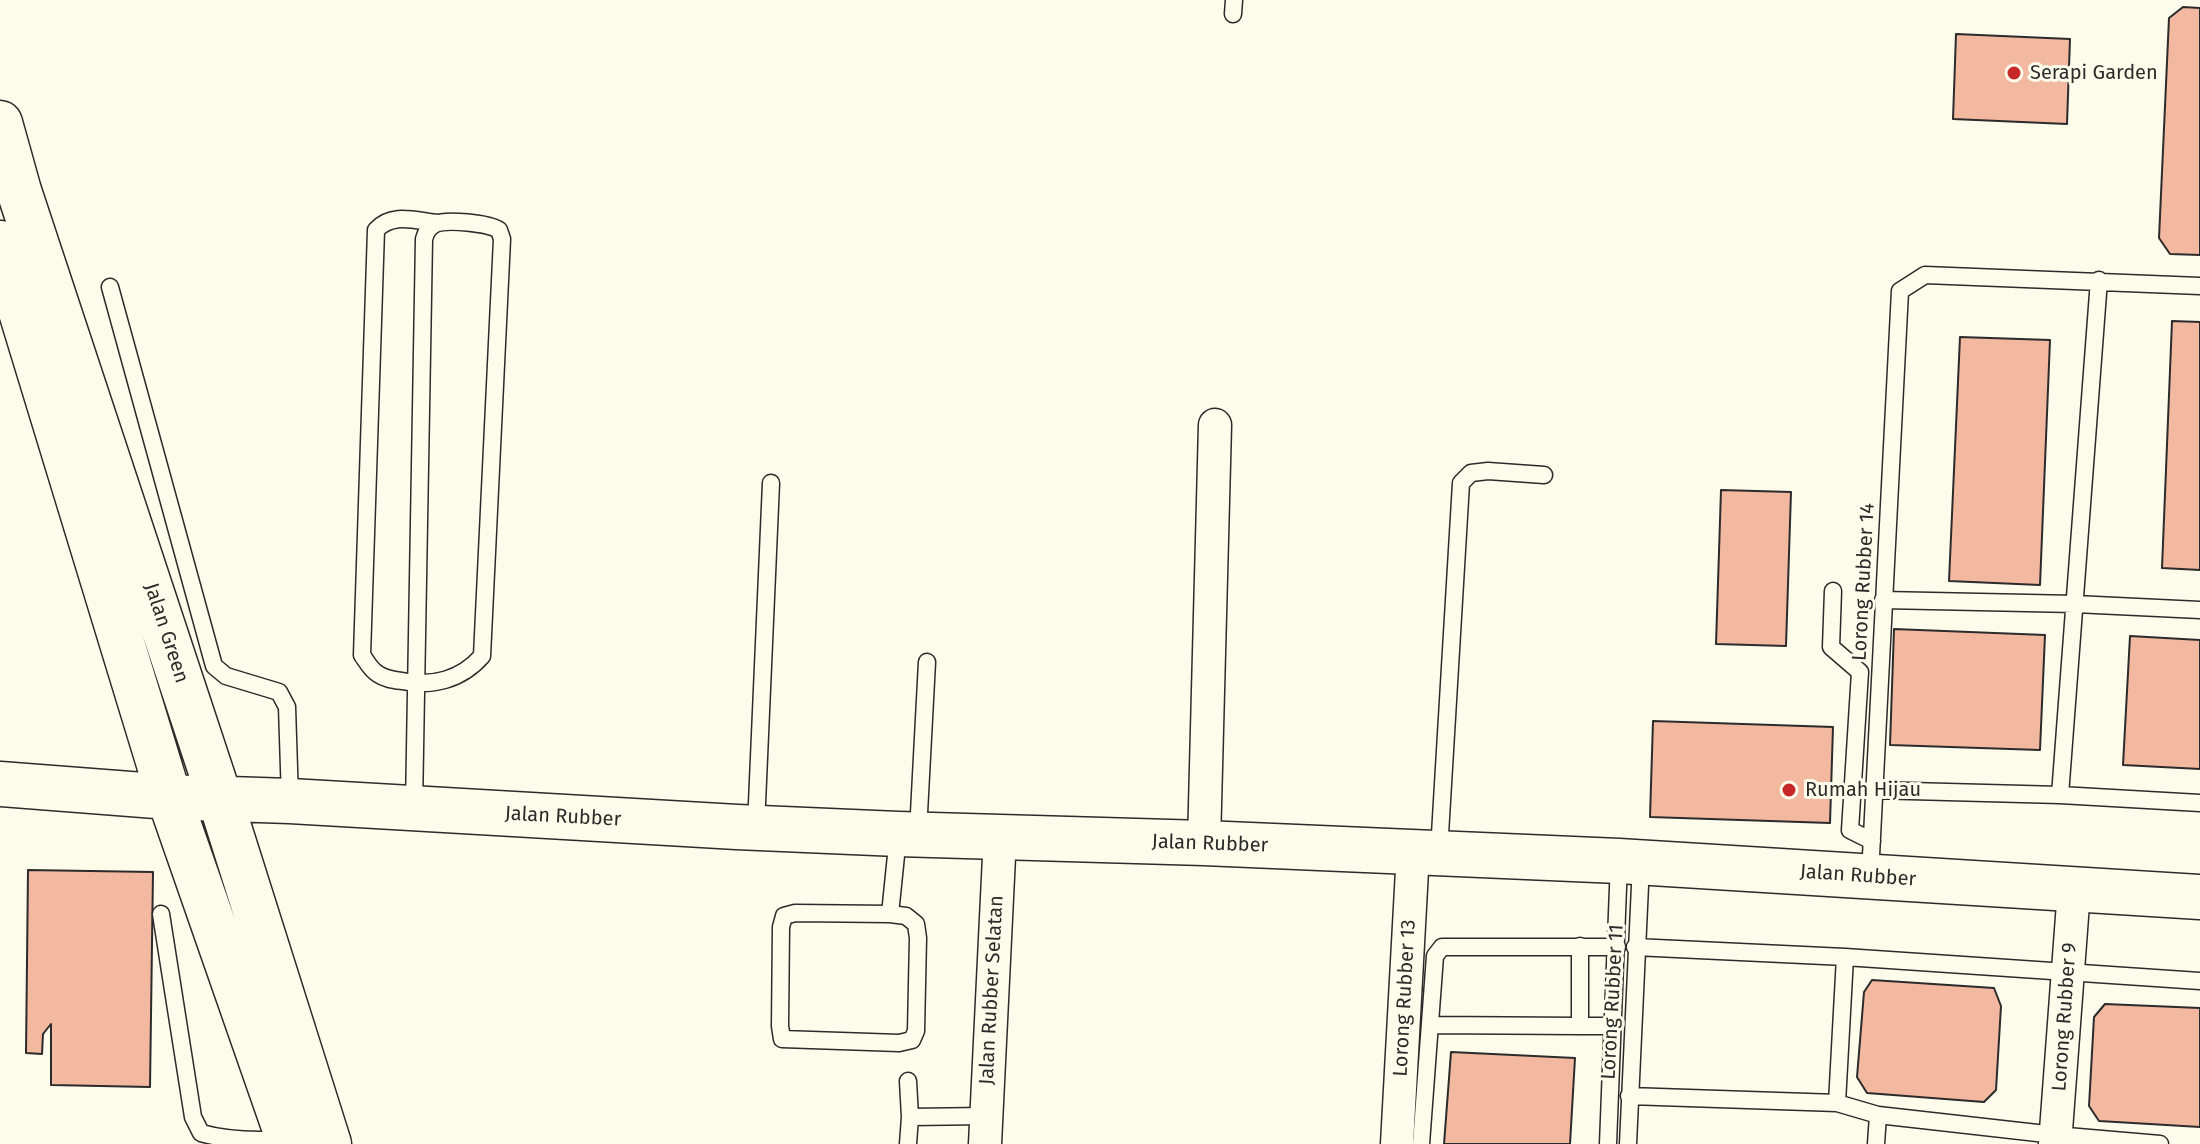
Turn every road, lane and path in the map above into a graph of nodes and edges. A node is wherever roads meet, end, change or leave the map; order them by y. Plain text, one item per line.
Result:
1 (0, 123) edge
2 (438, 223) junction
3 (0, 243) edge
4 (2099, 280) junction
5 (2200, 286) edge
6 (110, 287) dead end
7 (1215, 425) dead end
8 (1544, 475) dead end
9 (771, 483) dead end
10 (1833, 591) dead end
11 (1883, 600) junction
12 (2075, 604) junction
13 (2200, 610) edge
14 (927, 662) dead end
15 (416, 684) junction
16 (0, 784) edge
17 (1873, 790) junction
18 (2060, 795) junction
19 (169, 797) junction
20 (220, 799) junction
21 (290, 801) junction
22 (2200, 803) edge
23 (414, 809) junction
24 (756, 827) junction
25 (908, 834) junction
26 (1000, 836) junction
27 (1204, 843) junction
28 (1426, 852) junction
29 (1871, 859) junction
30 (1630, 862) junction
31 (2074, 890) junction
32 (2200, 897) edge
33 (161, 914) dead end
34 (890, 914) junction
35 (1580, 946) junction
36 (1617, 947) junction
37 (1635, 947) junction
38 (1845, 957) junction
39 (2069, 972) junction
40 (2200, 981) edge
41 (1430, 1025) junction
42 (1580, 1026) junction
43 (1613, 1026) junction
44 (908, 1081) dead end
45 (1629, 1096) junction
46 (1837, 1103) junction
47 (1878, 1115) junction
48 (910, 1117) junction
49 (985, 1130) edge
50 (2055, 1140) edge
51 (303, 1142) edge
52 (908, 1144) edge
53 (1397, 1144) edge
54 (1421, 1144) edge
55 (1608, 1144) edge
56 (1628, 1144) edge
57 (1876, 1144) edge
58 (2160, 1144) edge

1 - 20 main road, Jalan Green
2 - 15 lane
2 - 15 lane
2 - 15 lane
3 - 19 main road
4 - 5 lane
4 - 11 lane, Lorong Rubber 14
4 - 12 lane
6 - 21 lane
7 - 27 street
8 - 28 lane
9 - 24 lane
10 - 29 lane
11 - 12 lane
11 - 17 lane, Lorong Rubber 14
12 - 13 lane
12 - 18 lane
14 - 25 lane
15 - 23 lane
16 - 19 main road, Jalan Rubber
17 - 18 lane
17 - 29 lane, Lorong Rubber 14
18 - 22 lane
19 - 20 main road, Jalan Rubber
19 - 51 main road
20 - 21 main road, Jalan Rubber
20 - 51 main road, Jalan Green
21 - 23 main road, Jalan Rubber
23 - 24 main road, Jalan Rubber
24 - 25 main road, Jalan Rubber
25 - 26 main road, Jalan Rubber
25 - 34 lane
26 - 27 main road, Jalan Rubber
26 - 49 street, Jalan Rubber Selatan
27 - 28 main road, Jalan Rubber
28 - 30 main road, Jalan Rubber
28 - 53 street, Lorong Rubber 13
29 - 30 main road, Jalan Rubber
29 - 31 main road, Jalan Rubber
30 - 36 lane
30 - 37 lane, Lorong Rubber 11
31 - 32 main road, Jalan Rubber
31 - 39 street, Lorong Rubber 9
33 - 51 lane
34 - 34 lane
35 - 36 lane
35 - 41 lane
35 - 42 lane
36 - 43 lane
37 - 38 lane
37 - 45 lane, Lorong Rubber 11
38 - 39 lane
38 - 46 lane
39 - 40 lane
39 - 50 street, Lorong Rubber 9
41 - 42 lane
41 - 54 lane
42 - 43 lane
43 - 55 lane
44 - 48 lane
45 - 46 lane
45 - 56 lane, Lorong Rubber 11
46 - 47 lane
47 - 50 lane
47 - 57 lane
48 - 49 lane
48 - 52 lane
50 - 58 lane

